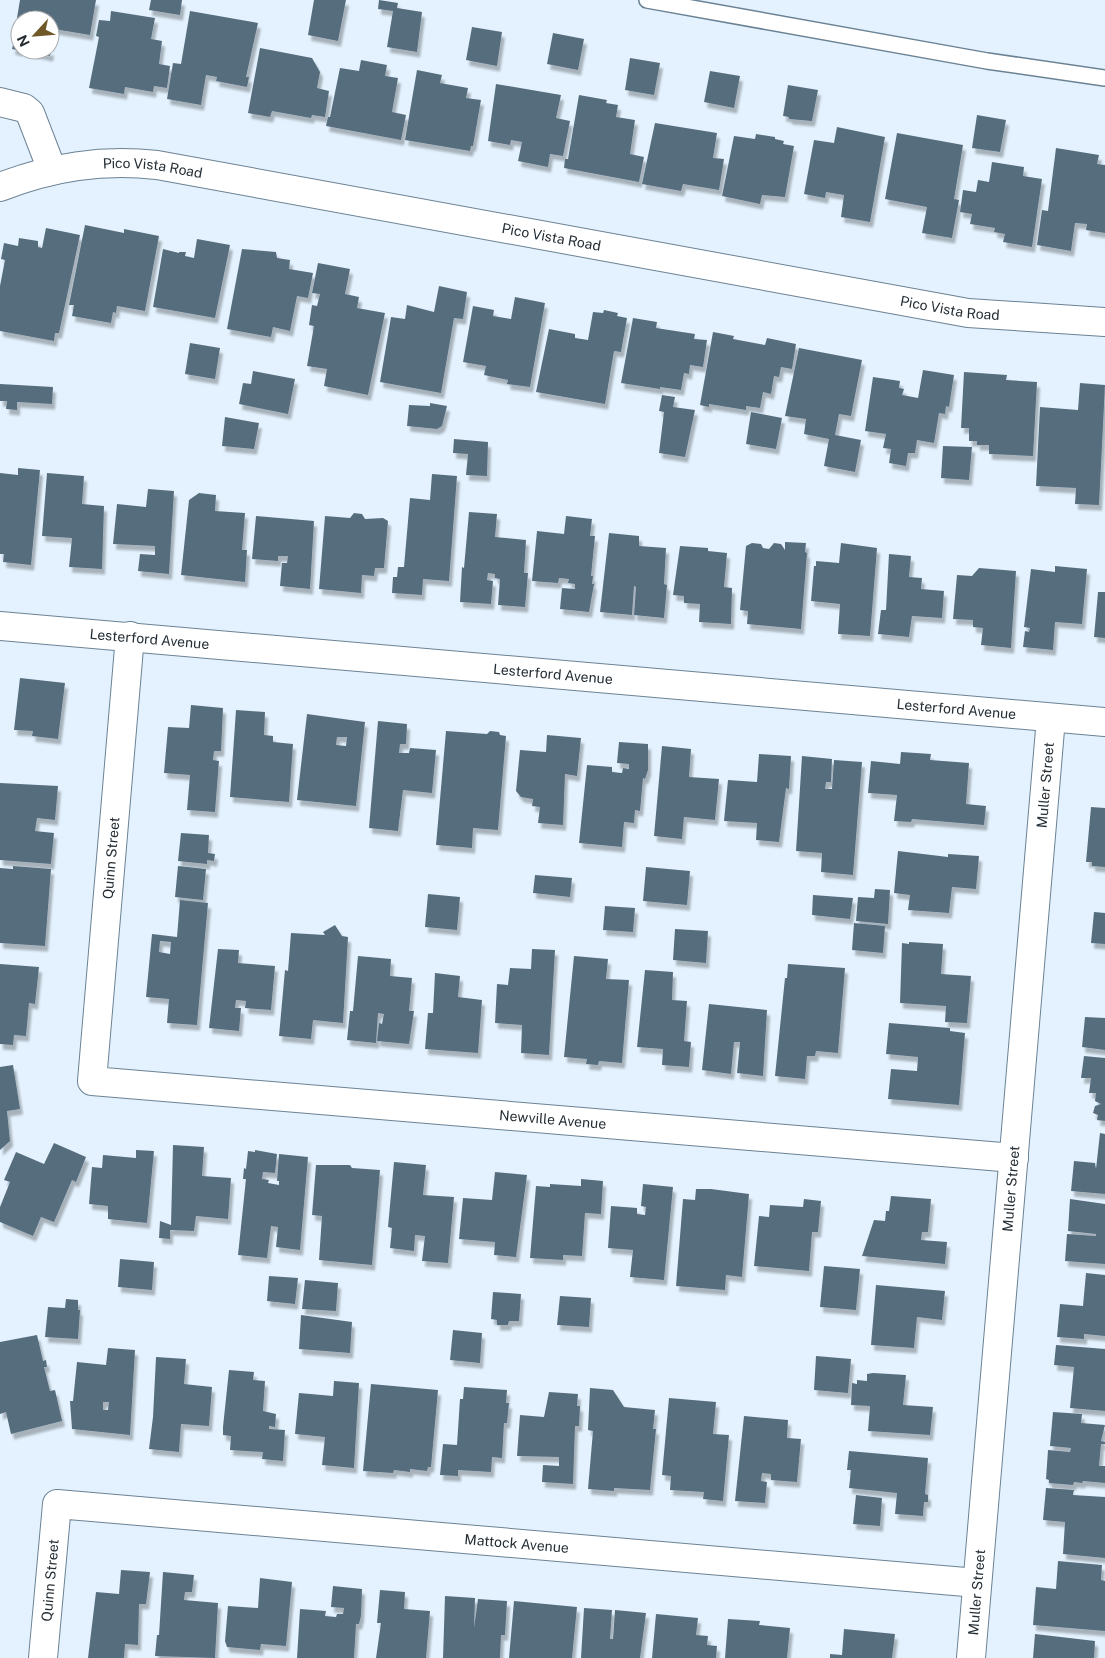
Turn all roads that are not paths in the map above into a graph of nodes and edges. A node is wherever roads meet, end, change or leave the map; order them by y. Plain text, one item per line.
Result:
1 (647, 0) edge
2 (1105, 78) edge
3 (0, 102) edge
4 (52, 170) junction
5 (0, 187) edge
6 (1105, 322) edge
7 (0, 626) edge
8 (130, 636) junction
9 (1051, 718) junction
10 (1105, 722) edge
11 (92, 1081) joint
12 (1014, 1158) junction
13 (57, 1504) joint
14 (977, 1583) junction
15 (43, 1658) edge
16 (971, 1658) edge

1 - 2 lane
3 - 4 street
4 - 5 street, Pico Vista Road
4 - 6 street, Pico Vista Road
7 - 8 street, Lesterford Avenue
8 - 9 street, Lesterford Avenue
8 - 11 street, Quinn Street
9 - 10 street, Lesterford Avenue
9 - 12 street, Muller Street
11 - 12 street, Newville Avenue
12 - 14 street, Muller Street
13 - 14 street, Mattock Avenue
13 - 15 street, Quinn Street
14 - 16 street, Muller Street

